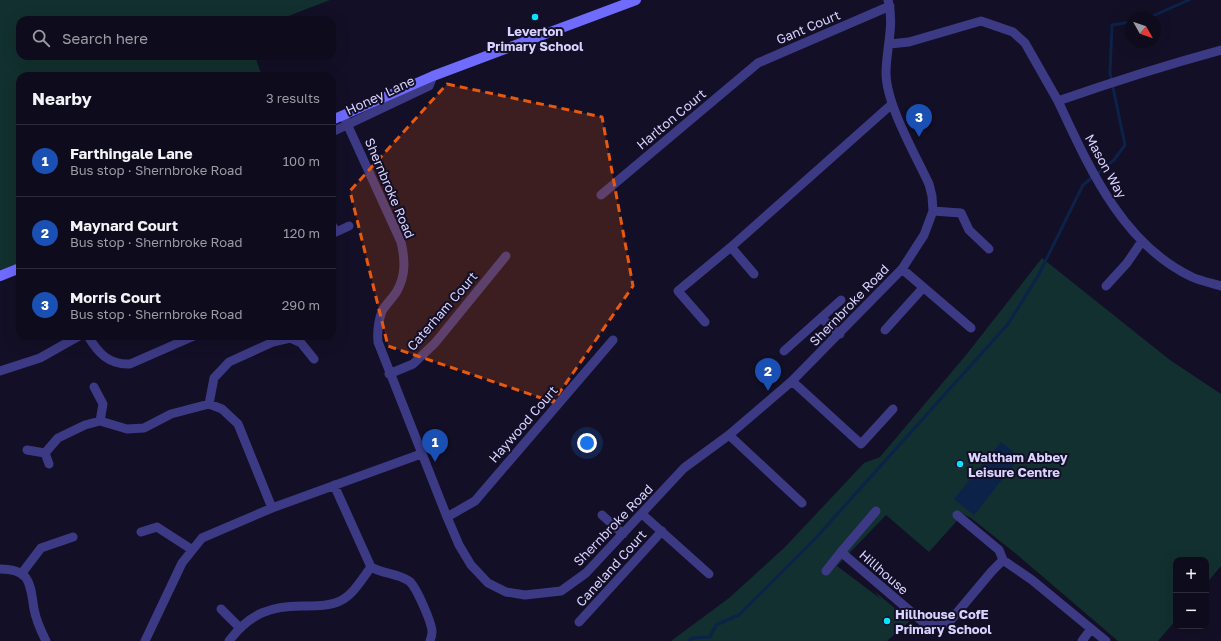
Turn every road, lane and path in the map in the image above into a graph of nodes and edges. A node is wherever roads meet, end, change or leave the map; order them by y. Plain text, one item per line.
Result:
1 (636, 0) edge
2 (889, 3) edge
3 (890, 44) junction
4 (1221, 50) edge
5 (758, 63) joint
6 (1058, 101) junction
7 (892, 104) junction
8 (336, 120) edge
9 (346, 120) junction
10 (336, 129) edge
11 (601, 195) dead end
12 (933, 211) junction
13 (349, 226) dead end
14 (336, 232) edge
15 (1142, 241) junction
16 (731, 247) junction
17 (989, 249) dead end
18 (506, 256) dead end
19 (902, 269) junction
20 (16, 270) edge
21 (754, 274) dead end
22 (0, 276) edge
23 (1106, 286) dead end
24 (1221, 286) edge
25 (923, 288) junction
26 (841, 300) dead end
27 (821, 318) junction
28 (705, 322) dead end
29 (971, 328) dead end
30 (886, 330) dead end
31 (840, 334) junction
32 (72, 340) edge
33 (91, 340) edge
34 (185, 340) edge
35 (282, 340) edge
36 (294, 340) edge
37 (613, 340) dead end
38 (784, 351) dead end
39 (314, 359) dead end
40 (0, 371) edge
41 (389, 374) junction
42 (792, 381) junction
43 (94, 387) dead end
44 (209, 404) junction
45 (893, 409) dead end
46 (100, 421) junction
47 (729, 436) junction
48 (28, 450) dead end
49 (44, 453) junction
50 (421, 454) junction
51 (49, 464) dead end
52 (334, 485) junction
53 (802, 503) dead end
54 (272, 508) junction
55 (876, 511) dead end
56 (642, 514) junction
57 (602, 515) dead end
58 (957, 515) dead end
59 (447, 517) junction
60 (662, 531) junction
61 (140, 532) dead end
62 (623, 534) junction
63 (73, 537) dead end
64 (191, 549) junction
65 (842, 552) junction
66 (1003, 560) junction
67 (371, 568) junction
68 (0, 570) edge
69 (826, 571) dead end
70 (22, 573) junction
71 (709, 574) dead end
72 (222, 609) dead end
73 (579, 622) dead end
74 (239, 627) junction
75 (1091, 629) junction
76 (46, 641) edge
77 (145, 641) edge
78 (229, 641) edge
79 (430, 641) edge
80 (1082, 641) edge
81 (1106, 641) edge

1 - 9 street, Honey Lane
2 - 3 street, Shernbroke Road
2 - 5 street, Gant Court
3 - 6 street, Mason Way
3 - 7 street, Shernbroke Road
4 - 6 street
5 - 11 street, Harlton Court
6 - 15 street, Mason Way
7 - 12 street, Shernbroke Road
7 - 16 street
8 - 9 street, Honey Lane
9 - 10 street, Honey Lane
9 - 41 street, Shernbroke Road
12 - 17 street
12 - 19 street, Shernbroke Road
13 - 14 street
15 - 23 street
15 - 24 street, Mason Way
16 - 21 street
16 - 28 street
18 - 41 street, Caterham Court
19 - 25 street
19 - 31 street, Shernbroke Road
20 - 22 street
25 - 29 street
25 - 30 street
26 - 27 street
27 - 31 street
27 - 38 street
31 - 42 street, Shernbroke Road
32 - 40 street
33 - 34 street
35 - 44 street
36 - 39 street
37 - 59 street, Haywood Court
41 - 50 street, Shernbroke Road
42 - 45 street
42 - 47 street, Shernbroke Road
43 - 46 street
44 - 46 street
44 - 54 street
46 - 49 street
47 - 53 street
47 - 56 street, Shernbroke Road
48 - 49 street
49 - 51 street
50 - 52 street
50 - 59 street, Shernbroke Road
52 - 54 street
52 - 67 street
54 - 64 street
55 - 65 street, Hillhouse
56 - 60 street, Caneland Court
56 - 62 street, Shernbroke Road
57 - 62 street
58 - 66 street
59 - 62 street, Shernbroke Road
60 - 71 street, Caneland Court
60 - 73 street, Caneland Court
61 - 64 street
63 - 70 street
64 - 77 street
65 - 66 street, Hillhouse
65 - 69 street
66 - 75 street
67 - 74 street
67 - 79 street
68 - 70 street
70 - 76 street
72 - 74 street
74 - 78 street
75 - 80 street
75 - 81 street

